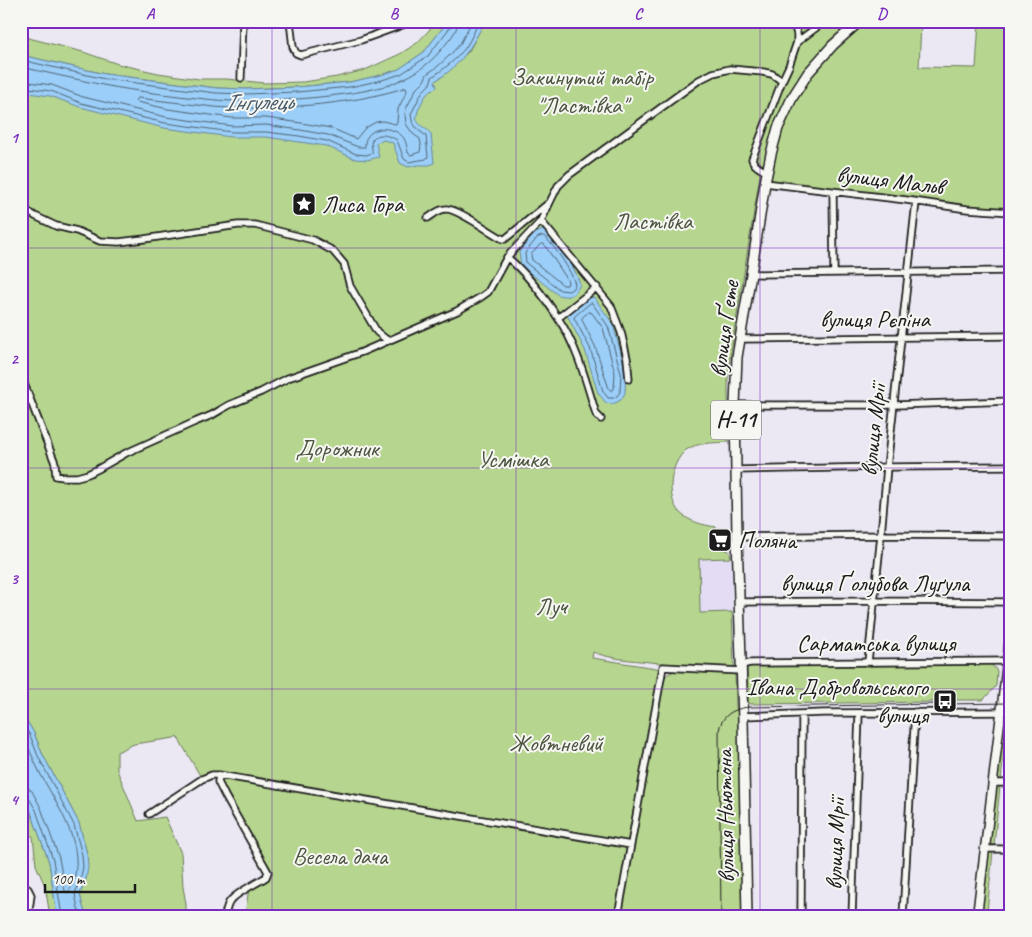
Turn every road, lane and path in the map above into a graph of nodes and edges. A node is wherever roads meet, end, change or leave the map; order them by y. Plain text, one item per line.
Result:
1 (243, 21) edge
2 (290, 21) edge
3 (413, 21) edge
4 (793, 21) edge
5 (825, 21) edge
6 (860, 21) edge
7 (797, 42) junction
8 (241, 78) dead end
9 (782, 81) junction
10 (767, 172) junction
11 (765, 183) junction
12 (833, 192) junction
13 (550, 202) junction
14 (916, 202) junction
15 (21, 205) edge
16 (1011, 212) edge
17 (428, 218) dead end
18 (541, 221) junction
19 (507, 257) junction
20 (1011, 271) edge
21 (834, 273) junction
22 (909, 273) junction
23 (751, 274) junction
24 (597, 287) junction
25 (558, 318) junction
26 (1011, 336) edge
27 (901, 338) junction
28 (740, 339) junction
29 (388, 341) junction
30 (21, 376) edge
31 (629, 379) dead end
32 (1011, 402) edge
33 (735, 405) junction
34 (894, 405) junction
35 (601, 419) dead end
36 (1011, 466) edge
37 (887, 467) junction
38 (737, 470) junction
39 (881, 535) junction
40 (1011, 536) edge
41 (737, 537) junction
42 (875, 601) junction
43 (740, 602) junction
44 (1011, 602) edge
45 (1011, 629) edge
46 (1009, 661) edge
47 (868, 662) junction
48 (741, 668) junction
49 (915, 712) junction
50 (1001, 712) junction
51 (1011, 712) edge
52 (858, 714) junction
53 (802, 715) junction
54 (743, 716) junction
55 (218, 775) junction
56 (992, 783) junction
57 (1011, 783) edge
58 (148, 814) dead end
59 (631, 845) junction
60 (984, 849) junction
61 (1011, 849) edge
62 (21, 887) edge
63 (1011, 914) edge
64 (977, 915) edge
65 (28, 916) edge
66 (225, 916) edge
67 (618, 916) edge
68 (747, 916) edge
69 (801, 916) edge
70 (852, 916) edge
71 (903, 916) edge

1 - 8 street
2 - 3 street
4 - 7 street
5 - 7 street
6 - 10 main road, Н-11
7 - 9 street
9 - 10 street
9 - 13 street
10 - 11 main road, вулиця Ґете / Н-11
11 - 12 street, вулиця Мальв
11 - 23 main road, вулиця Ґете / Н-11
12 - 14 street, вулиця Мальв
12 - 21 street
13 - 17 street
13 - 18 street
14 - 16 street, вулиця Мальв
14 - 22 street, вулиця Мрії
15 - 29 street
18 - 19 street
18 - 24 street
19 - 25 street
19 - 29 street
20 - 22 street
21 - 22 street
21 - 23 street
22 - 27 street, вулиця Мрії
23 - 28 main road, вулиця Ґете / Н-11
24 - 25 street
24 - 31 street
25 - 35 street
26 - 27 street, вулиця Рєпіна
27 - 28 street, вулиця Рєпіна
27 - 34 street, вулиця Мрії
28 - 33 main road, вулиця Ґете / Н-11
29 - 30 street
32 - 34 street
33 - 34 street
33 - 38 main road, вулиця Ґете / Н-11
34 - 37 street, вулиця Мрії
36 - 37 street
37 - 38 street
37 - 39 street, вулиця Мрії
38 - 41 main road, вулиця Ґете / Н-11
39 - 40 street
39 - 41 street
39 - 42 street, вулиця Мрії
41 - 43 main road, вулиця Ґете / Н-11
42 - 43 street, вулиця Ґолубова Луґула
42 - 44 street, вулиця Ґолубова Луґула
42 - 47 street, вулиця Мрії
43 - 48 main road, вулиця Ґете / Н-11
45 - 46 street
46 - 47 street, Сарматська вулиця
46 - 50 street
47 - 48 street, Сарматська вулиця
48 - 54 main road, вулиця Ґете / Н-11
48 - 59 street, Сарматська вулиця
49 - 50 street
49 - 52 street
49 - 71 street
50 - 51 street
50 - 56 street
52 - 53 street
52 - 70 street, вулиця Мрії
53 - 54 street
53 - 69 street
54 - 68 main road, вулиця Ньютона / Н-11
55 - 58 street
55 - 59 street
55 - 66 street
56 - 57 street
56 - 60 street
59 - 67 street
60 - 61 street
60 - 64 street
62 - 65 street
63 - 64 street

